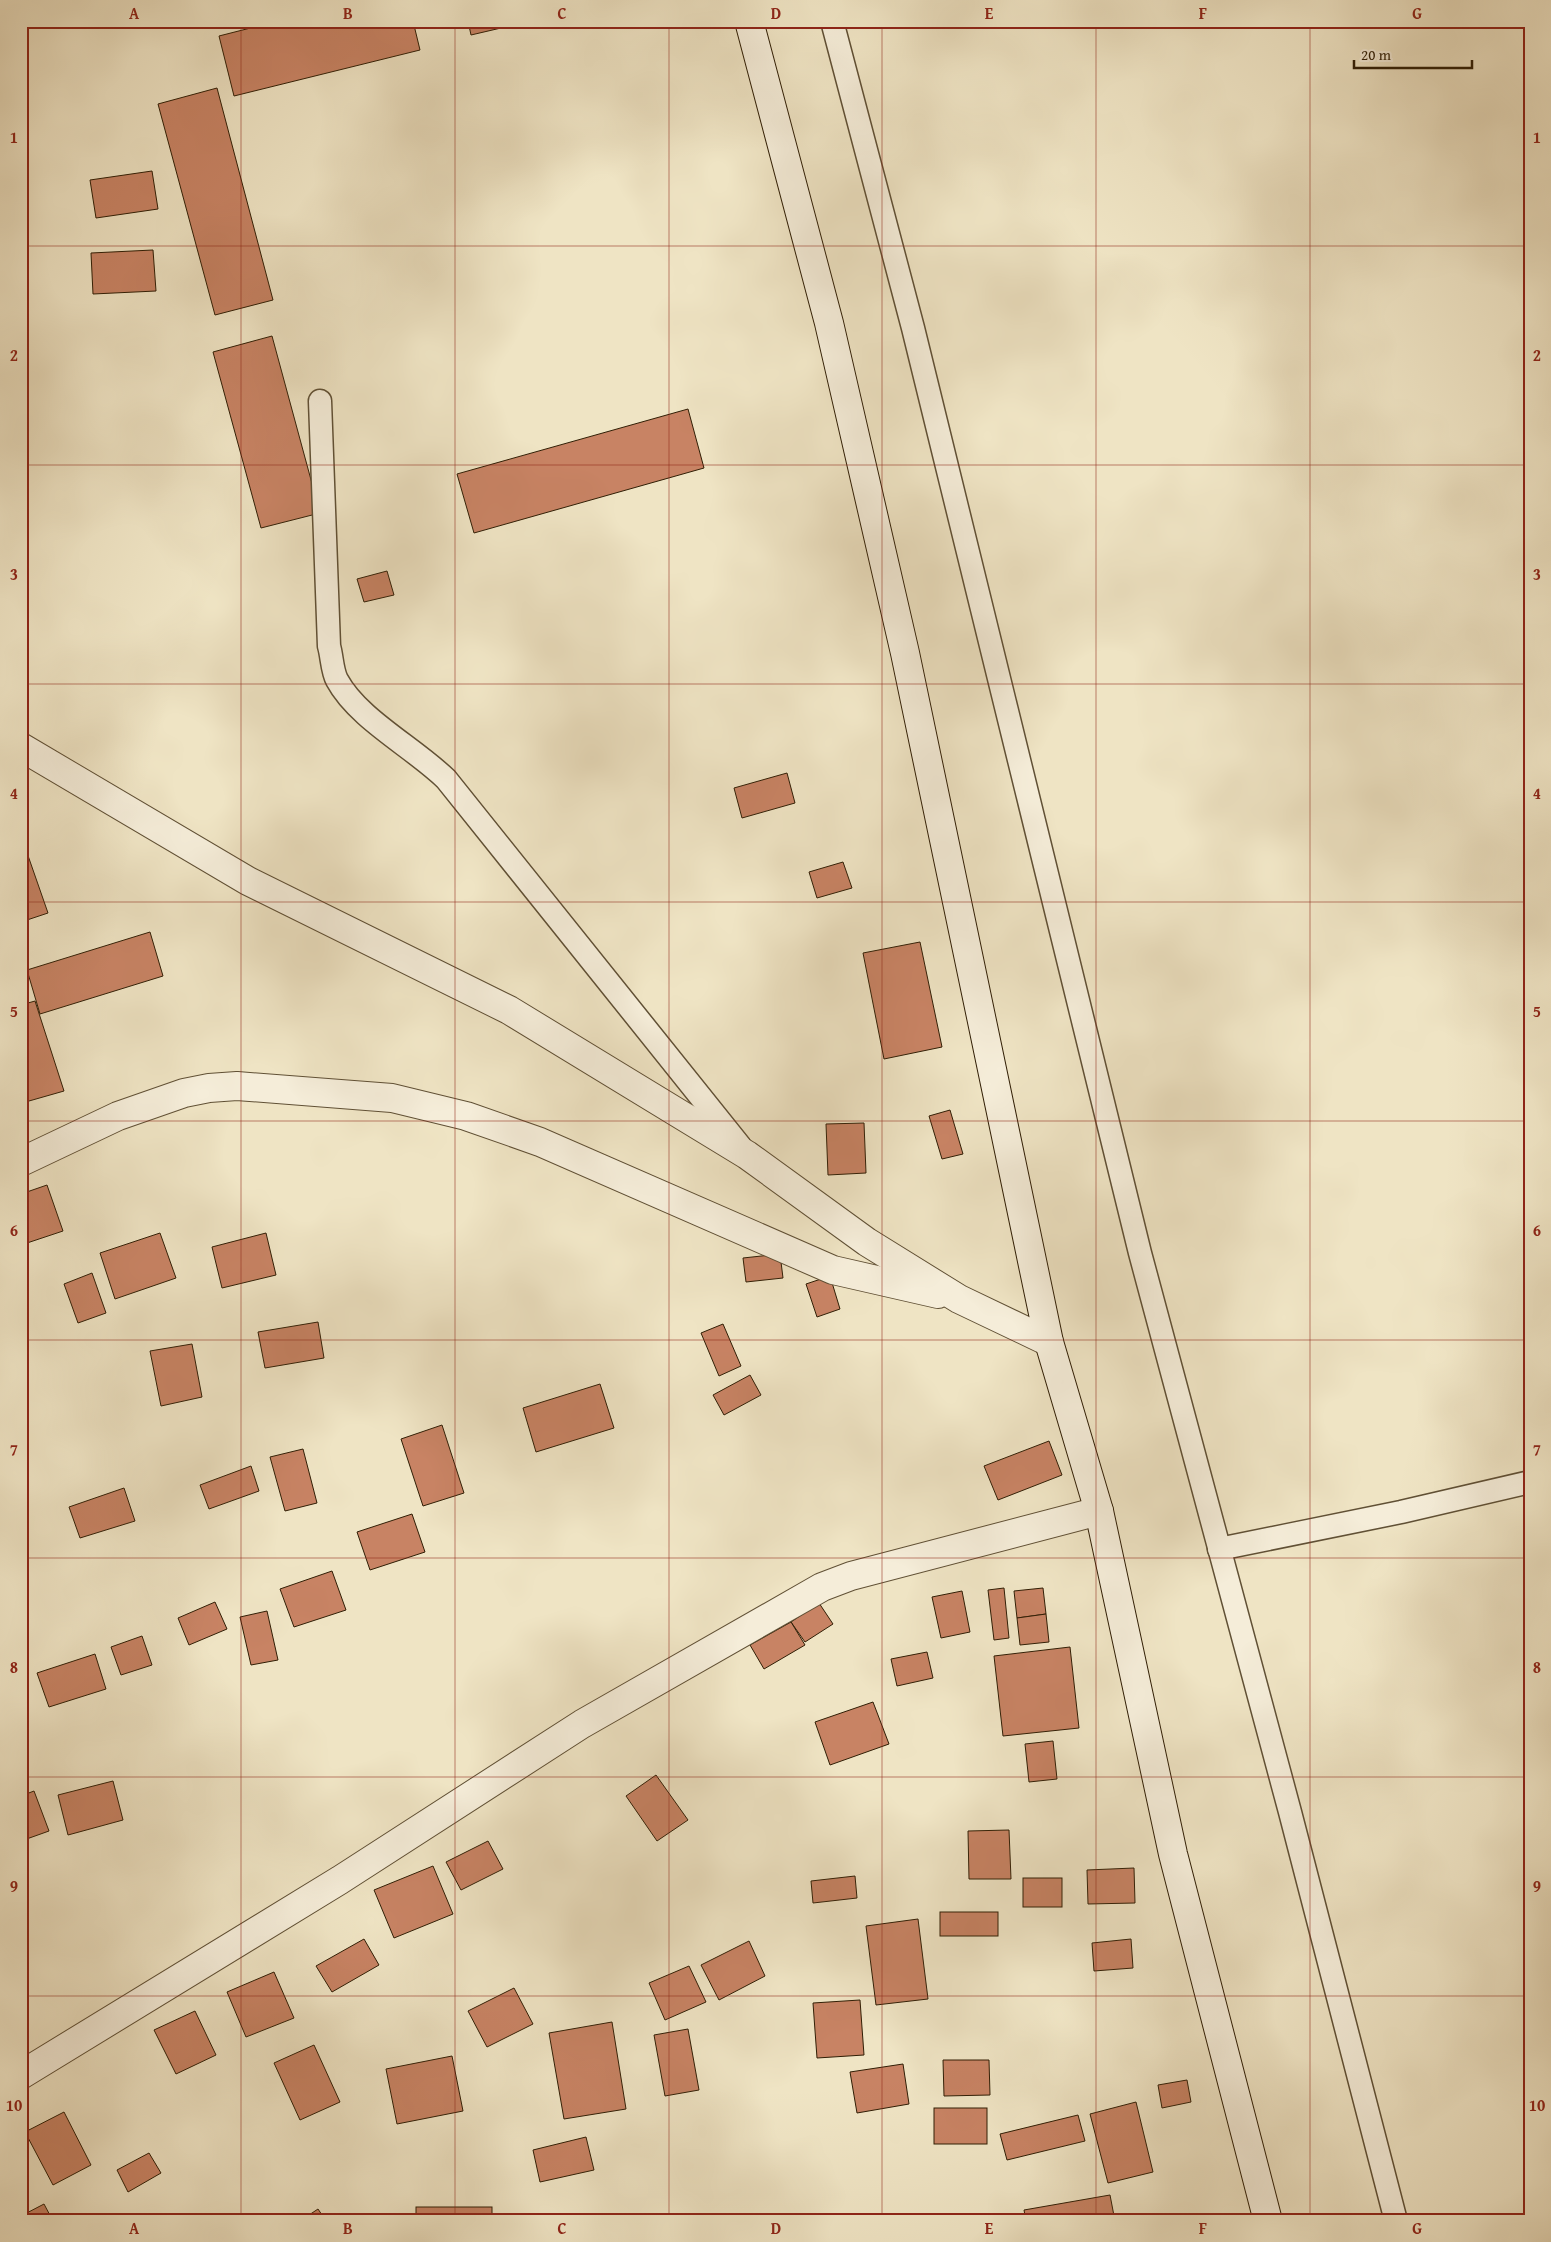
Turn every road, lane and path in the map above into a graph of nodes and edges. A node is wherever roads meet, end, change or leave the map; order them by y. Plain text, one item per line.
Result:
1 (749, 21) edge
2 (832, 21) edge
3 (320, 401) dead end
4 (21, 748) edge
5 (747, 1155) junction
6 (21, 1162) edge
7 (959, 1299) junction
8 (1049, 1342) junction
9 (1530, 1482) edge
10 (1099, 1511) junction
11 (1220, 1549) junction
12 (21, 2075) edge
13 (1268, 2221) edge
14 (1396, 2221) edge

1 - 8 street
2 - 11 lane
3 - 5 lane
4 - 5 street
5 - 7 street
6 - 7 street
7 - 8 street
8 - 10 street
9 - 11 lane
10 - 12 street
10 - 13 street
11 - 14 lane

